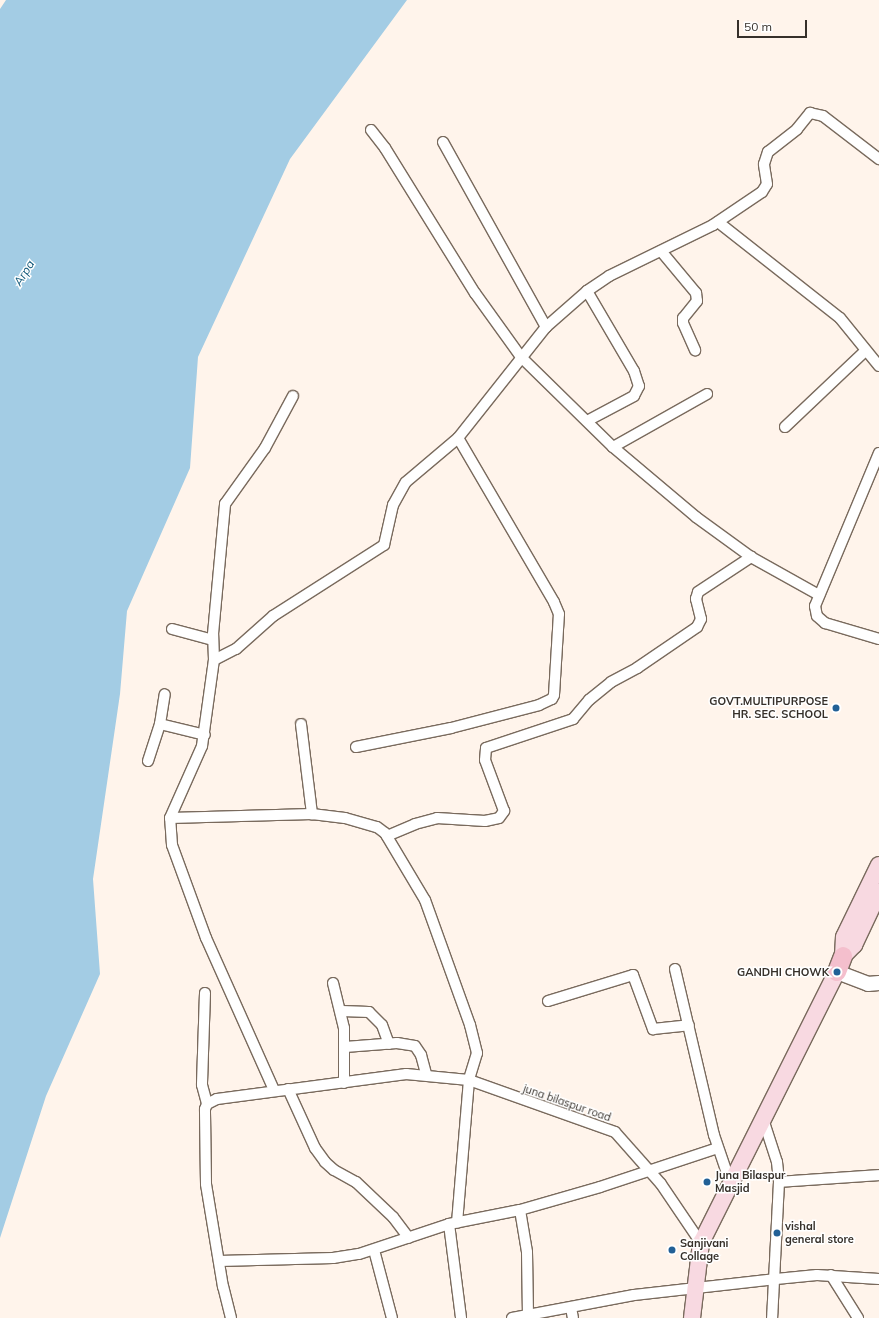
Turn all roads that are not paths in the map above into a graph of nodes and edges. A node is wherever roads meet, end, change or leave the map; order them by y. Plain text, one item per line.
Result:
1 (371, 130) dead end
2 (443, 142) dead end
3 (879, 159) edge
4 (718, 222) junction
5 (662, 251) junction
6 (586, 291) junction
7 (546, 327) junction
8 (695, 350) dead end
9 (865, 351) junction
10 (521, 357) junction
11 (879, 366) edge
12 (707, 394) dead end
13 (294, 396) dead end
14 (587, 421) junction
15 (785, 427) dead end
16 (458, 438) junction
17 (613, 447) junction
18 (879, 453) edge
19 (751, 557) junction
20 (819, 595) junction
21 (172, 629) dead end
22 (879, 639) edge
23 (213, 640) junction
24 (214, 660) junction
25 (165, 694) dead end
26 (160, 724) junction
27 (301, 724) dead end
28 (205, 735) junction
29 (356, 747) dead end
30 (148, 761) dead end
31 (312, 814) junction
32 (170, 818) junction
33 (387, 836) junction
34 (879, 865) edge
35 (879, 892) edge
36 (840, 964) junction
37 (675, 969) dead end
38 (333, 983) dead end
39 (879, 983) edge
40 (205, 993) dead end
41 (548, 1001) dead end
42 (342, 1011) junction
43 (688, 1025) junction
44 (389, 1044) junction
45 (345, 1047) junction
46 (426, 1074) junction
47 (469, 1080) junction
48 (344, 1083) junction
49 (288, 1089) junction
50 (274, 1090) junction
51 (207, 1104) junction
52 (764, 1122) junction
53 (718, 1148) junction
54 (648, 1170) junction
55 (879, 1175) edge
56 (779, 1182) junction
57 (731, 1185) junction
58 (520, 1210) junction
59 (453, 1223) junction
60 (409, 1238) junction
61 (701, 1244) junction
62 (374, 1250) junction
63 (219, 1261) junction
64 (831, 1275) junction
65 (776, 1279) junction
66 (879, 1279) edge
67 (694, 1289) junction
68 (571, 1308) junction
69 (528, 1317) edge
70 (231, 1318) edge
71 (392, 1318) edge
72 (461, 1318) edge
73 (512, 1318) edge
74 (573, 1318) edge
75 (692, 1318) edge
76 (772, 1318) edge
77 (858, 1318) edge

1 - 10 street
2 - 7 street
3 - 4 street
4 - 5 street
4 - 9 street
5 - 6 street
5 - 8 street
6 - 7 street
6 - 14 street
7 - 10 street
9 - 11 street
9 - 15 street
10 - 14 street
10 - 16 street
12 - 17 street
13 - 23 street
14 - 17 street
16 - 24 street
16 - 29 street
17 - 19 street
18 - 20 street
19 - 20 street
19 - 33 street
20 - 22 street
21 - 23 street
23 - 24 street
24 - 28 street
25 - 26 street
26 - 28 street
26 - 30 street
27 - 31 street
28 - 32 street
31 - 32 street
31 - 33 street
32 - 50 street
33 - 47 street
34 - 36 main road
35 - 36 main road
36 - 39 main road
36 - 52 main road
37 - 43 street
38 - 42 street
40 - 51 street
41 - 43 street
42 - 44 street
42 - 45 street
43 - 53 street
44 - 45 street
44 - 46 street
45 - 48 street
46 - 47 street, juna bilaspur road
46 - 48 street, juna bilaspur road
47 - 54 street, juna bilaspur road
47 - 59 street
48 - 49 street, juna bilaspur road
49 - 50 street, juna bilaspur road
49 - 60 street
50 - 51 street, juna bilaspur road
51 - 63 street
52 - 56 street
52 - 57 main road
53 - 54 street
53 - 57 street
54 - 58 street
54 - 61 street, juna bilaspur road
55 - 56 street
56 - 65 street
57 - 61 main road
58 - 59 street
58 - 69 street
59 - 60 street
59 - 72 street
60 - 62 street
61 - 67 main road
62 - 63 street
62 - 71 street
63 - 70 street
64 - 65 street
64 - 66 street
64 - 77 street
65 - 67 street
65 - 76 street
67 - 68 street
67 - 75 main road
68 - 69 street
68 - 74 street
69 - 73 street

